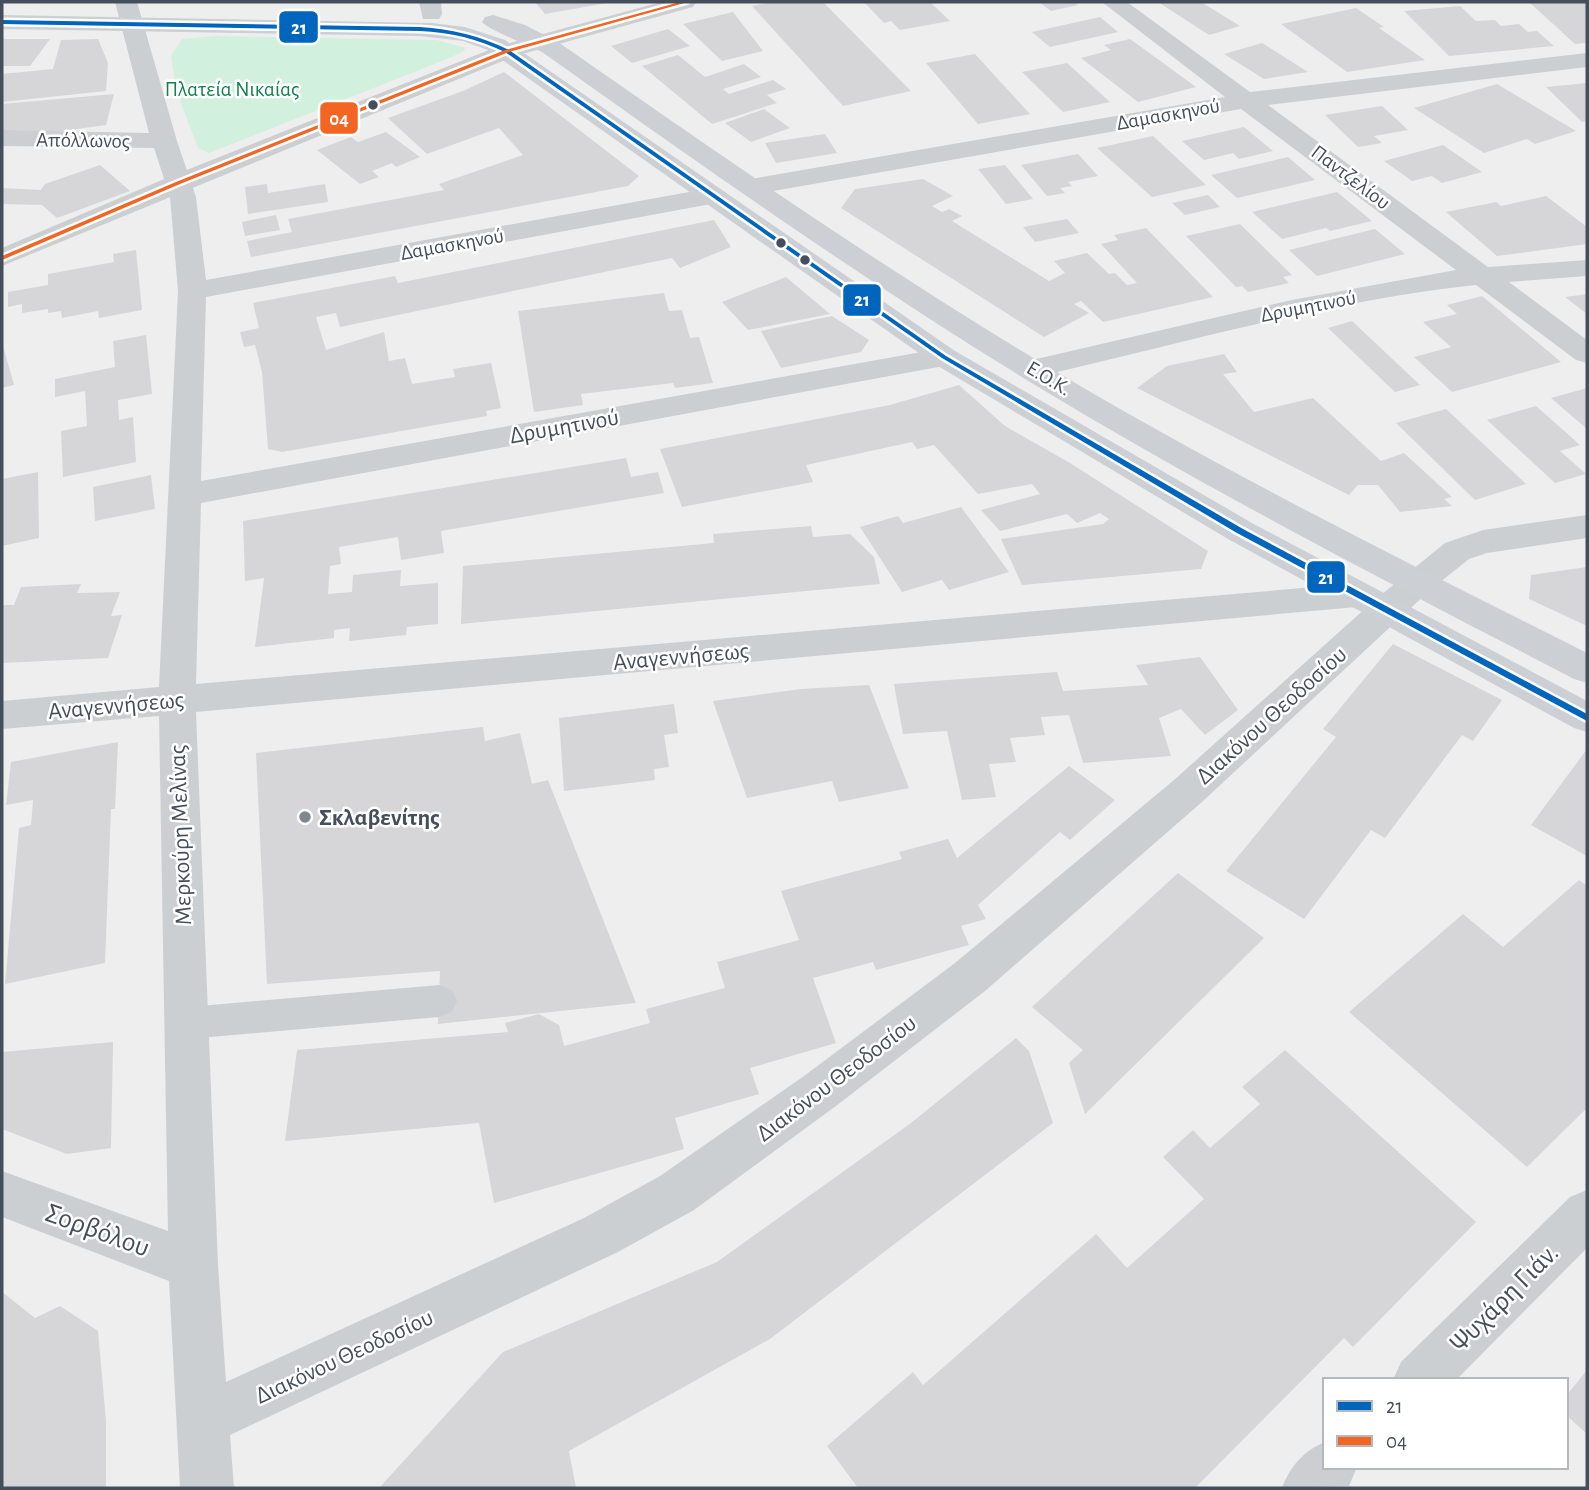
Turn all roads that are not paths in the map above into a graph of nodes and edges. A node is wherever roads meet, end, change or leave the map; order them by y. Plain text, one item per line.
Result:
1 (685, 2) edge
2 (1113, 2) edge
3 (2, 6) edge
4 (431, 8) edge
5 (129, 11) edge
6 (2, 22) edge
7 (539, 40) junction
8 (507, 51) junction
9 (1587, 60) edge
10 (1248, 100) junction
11 (2, 138) edge
12 (164, 141) junction
13 (178, 183) junction
14 (751, 187) junction
15 (711, 196) junction
16 (2, 258) edge
17 (1587, 268) edge
18 (1482, 276) junction
19 (192, 291) junction
20 (1587, 355) edge
21 (944, 356) junction
22 (1032, 369) junction
23 (185, 495) junction
24 (1587, 527) edge
25 (1388, 596) junction
26 (1587, 669) edge
27 (177, 700) junction
28 (2, 715) edge
29 (1587, 718) edge
30 (439, 1001) dead end
31 (188, 1023) junction
32 (2, 1194) edge
33 (1587, 1214) edge
34 (193, 1265) junction
35 (1421, 1378) edge
36 (203, 1420) junction
37 (1328, 1469) edge
38 (207, 1488) edge
39 (1309, 1488) edge

1 - 7 street
2 - 10 street, Παντζελίου
3 - 5 main road
4 - 5 main road, Ε.Ο.Κ.
4 - 7 main road, Ε.Ο.Κ.
5 - 6 main road
5 - 8 main road, Ε.Ο.Κ.
5 - 12 street, Μερκούρη Μελίνας
7 - 8 street
7 - 14 main road, Ε.Ο.Κ.
8 - 13 street
8 - 15 main road, Ε.Ο.Κ.
9 - 10 street, Δαμασκηνού
10 - 14 street, Δαμασκηνού
10 - 18 street, Παντζελίου
11 - 12 street, Απόλλωνος
12 - 13 street, Μερκούρη Μελίνας
13 - 16 street
13 - 19 street, Μερκούρη Μελίνας
14 - 22 main road, Ε.Ο.Κ.
15 - 19 street, Δαμασκηνού
15 - 21 main road, Ε.Ο.Κ.
17 - 18 street, Δρυμητινού
18 - 20 street, Παντζελίου
18 - 22 street, Δρυμητινού
19 - 23 street, Μερκούρη Μελίνας
21 - 23 street, Δρυμητινού
21 - 25 main road, Ε.Ο.Κ.
22 - 25 main road, Ε.Ο.Κ.
23 - 27 street, Μερκούρη Μελίνας
24 - 25 street, Διακόνου Θεοδοσίου
25 - 26 main road, Ε.Ο.Κ.
25 - 27 street, Αναγεννήσεως
25 - 29 main road, Ε.Ο.Κ.
25 - 36 street, Διακόνου Θεοδοσίου
27 - 28 street, Αναγεννήσεως
27 - 31 street, Μερκούρη Μελίνας
30 - 31 lane
31 - 34 street, Μερκούρη Μελίνας
32 - 34 street, Σορβόλου
33 - 35 street, Ψυχάρη Γιάν.
34 - 36 street, Μερκούρη Μελίνας
36 - 38 street, Μερκούρη Μελίνας
37 - 39 street

